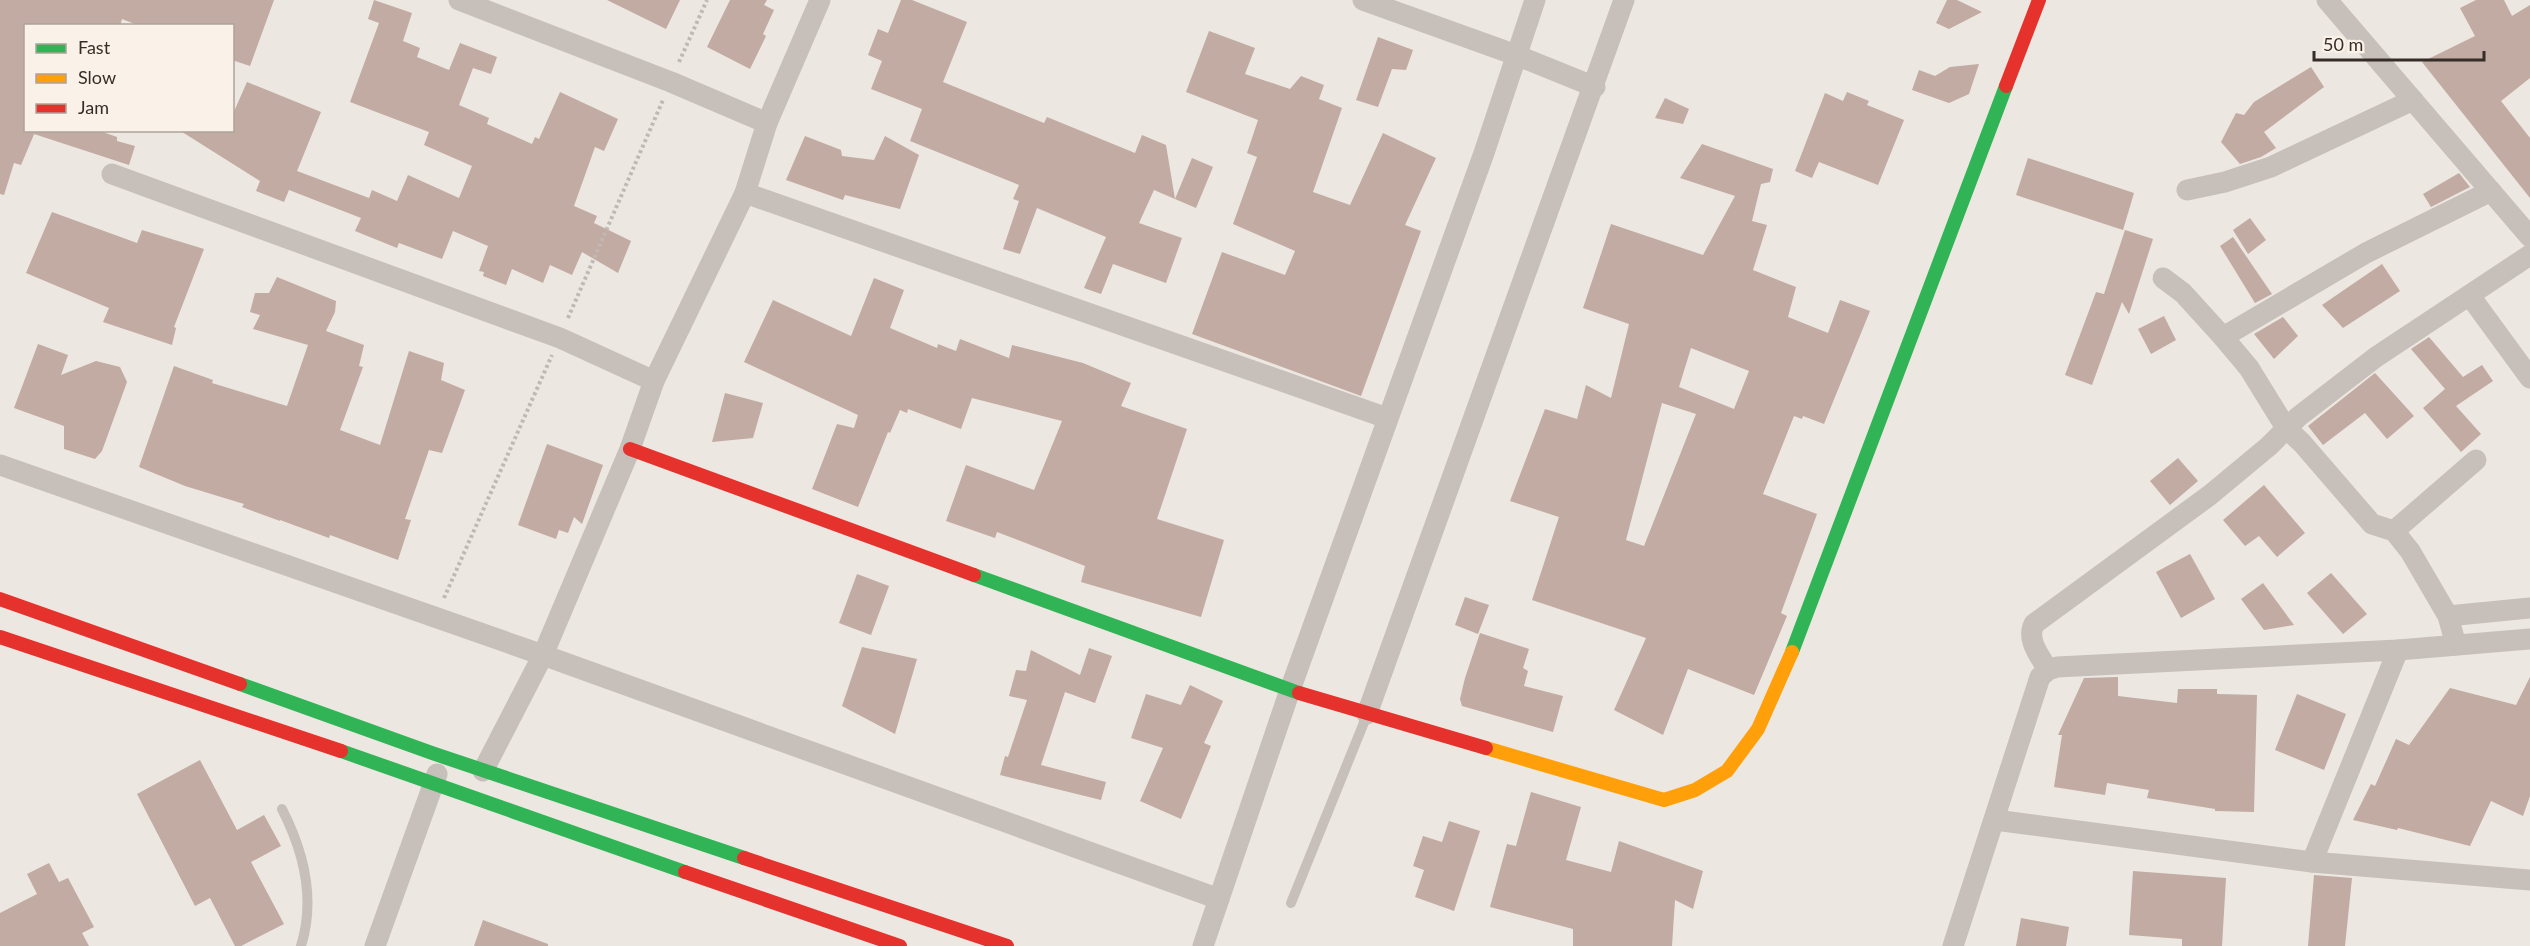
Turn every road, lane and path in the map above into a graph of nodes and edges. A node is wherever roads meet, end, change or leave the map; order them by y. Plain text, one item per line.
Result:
1 (459, 0) edge
2 (707, 0) edge
3 (820, 0) edge
4 (1363, 0) edge
5 (1535, 0) edge
6 (1624, 0) edge
7 (2039, 0) edge
8 (2327, 0) edge
9 (1516, 55) junction
10 (670, 82) junction
11 (1595, 87) junction
12 (2414, 100) junction
13 (767, 123) junction
14 (112, 174) dead end
15 (2187, 190) dead end
16 (2491, 192) junction
17 (745, 193) junction
18 (2530, 237) edge
19 (2530, 255) edge
20 (2163, 278) dead end
21 (2470, 296) junction
22 (2223, 337) junction
23 (560, 338) junction
24 (2530, 378) edge
25 (654, 381) junction
26 (1388, 418) junction
27 (2286, 428) junction
28 (630, 449) junction
29 (2476, 460) dead end
30 (0, 465) edge
31 (2394, 531) junction
32 (0, 599) edge
33 (2530, 608) edge
34 (2448, 616) junction
35 (435, 618) junction
36 (0, 637) edge
37 (2530, 639) edge
38 (2456, 645) junction
39 (2398, 650) junction
40 (543, 655) junction
41 (2048, 670) junction
42 (1290, 690) junction
43 (1367, 714) junction
44 (443, 757) junction
45 (483, 771) junction
46 (434, 785) junction
47 (282, 809) dead end
48 (1995, 820) junction
49 (2312, 862) junction
50 (2530, 880) edge
51 (1219, 899) junction
52 (1291, 903) dead end
53 (301, 946) edge
54 (375, 946) edge
55 (900, 946) edge
56 (1007, 946) edge
57 (1203, 946) edge
58 (1953, 946) edge

1 - 10 street
2 - 10 path
3 - 13 street
4 - 9 street
5 - 9 street
6 - 11 street
7 - 43 main road
8 - 12 street
9 - 11 street
9 - 26 street
10 - 13 street
10 - 23 path
11 - 43 street
12 - 15 street
12 - 16 street
13 - 17 street
14 - 23 street
16 - 18 street
16 - 22 street
17 - 25 street
17 - 26 street
19 - 21 street
20 - 22 street
21 - 24 street
21 - 27 street
22 - 27 street
23 - 25 street
23 - 35 path
25 - 28 street
26 - 42 street
27 - 31 street
27 - 41 street
28 - 40 street
28 - 42 main road
29 - 31 street
30 - 35 street
31 - 34 street
32 - 44 main road
33 - 34 street
34 - 38 street
35 - 40 street
36 - 46 main road
37 - 38 street
38 - 39 street
39 - 41 street
39 - 49 street
40 - 45 street
40 - 51 street
41 - 48 street
42 - 43 main road
42 - 51 street
43 - 52 lane
44 - 45 main road
44 - 46 street
45 - 56 main road
46 - 54 street
46 - 55 main road
47 - 53 lane
48 - 49 street
48 - 58 street
49 - 50 street
51 - 57 street

